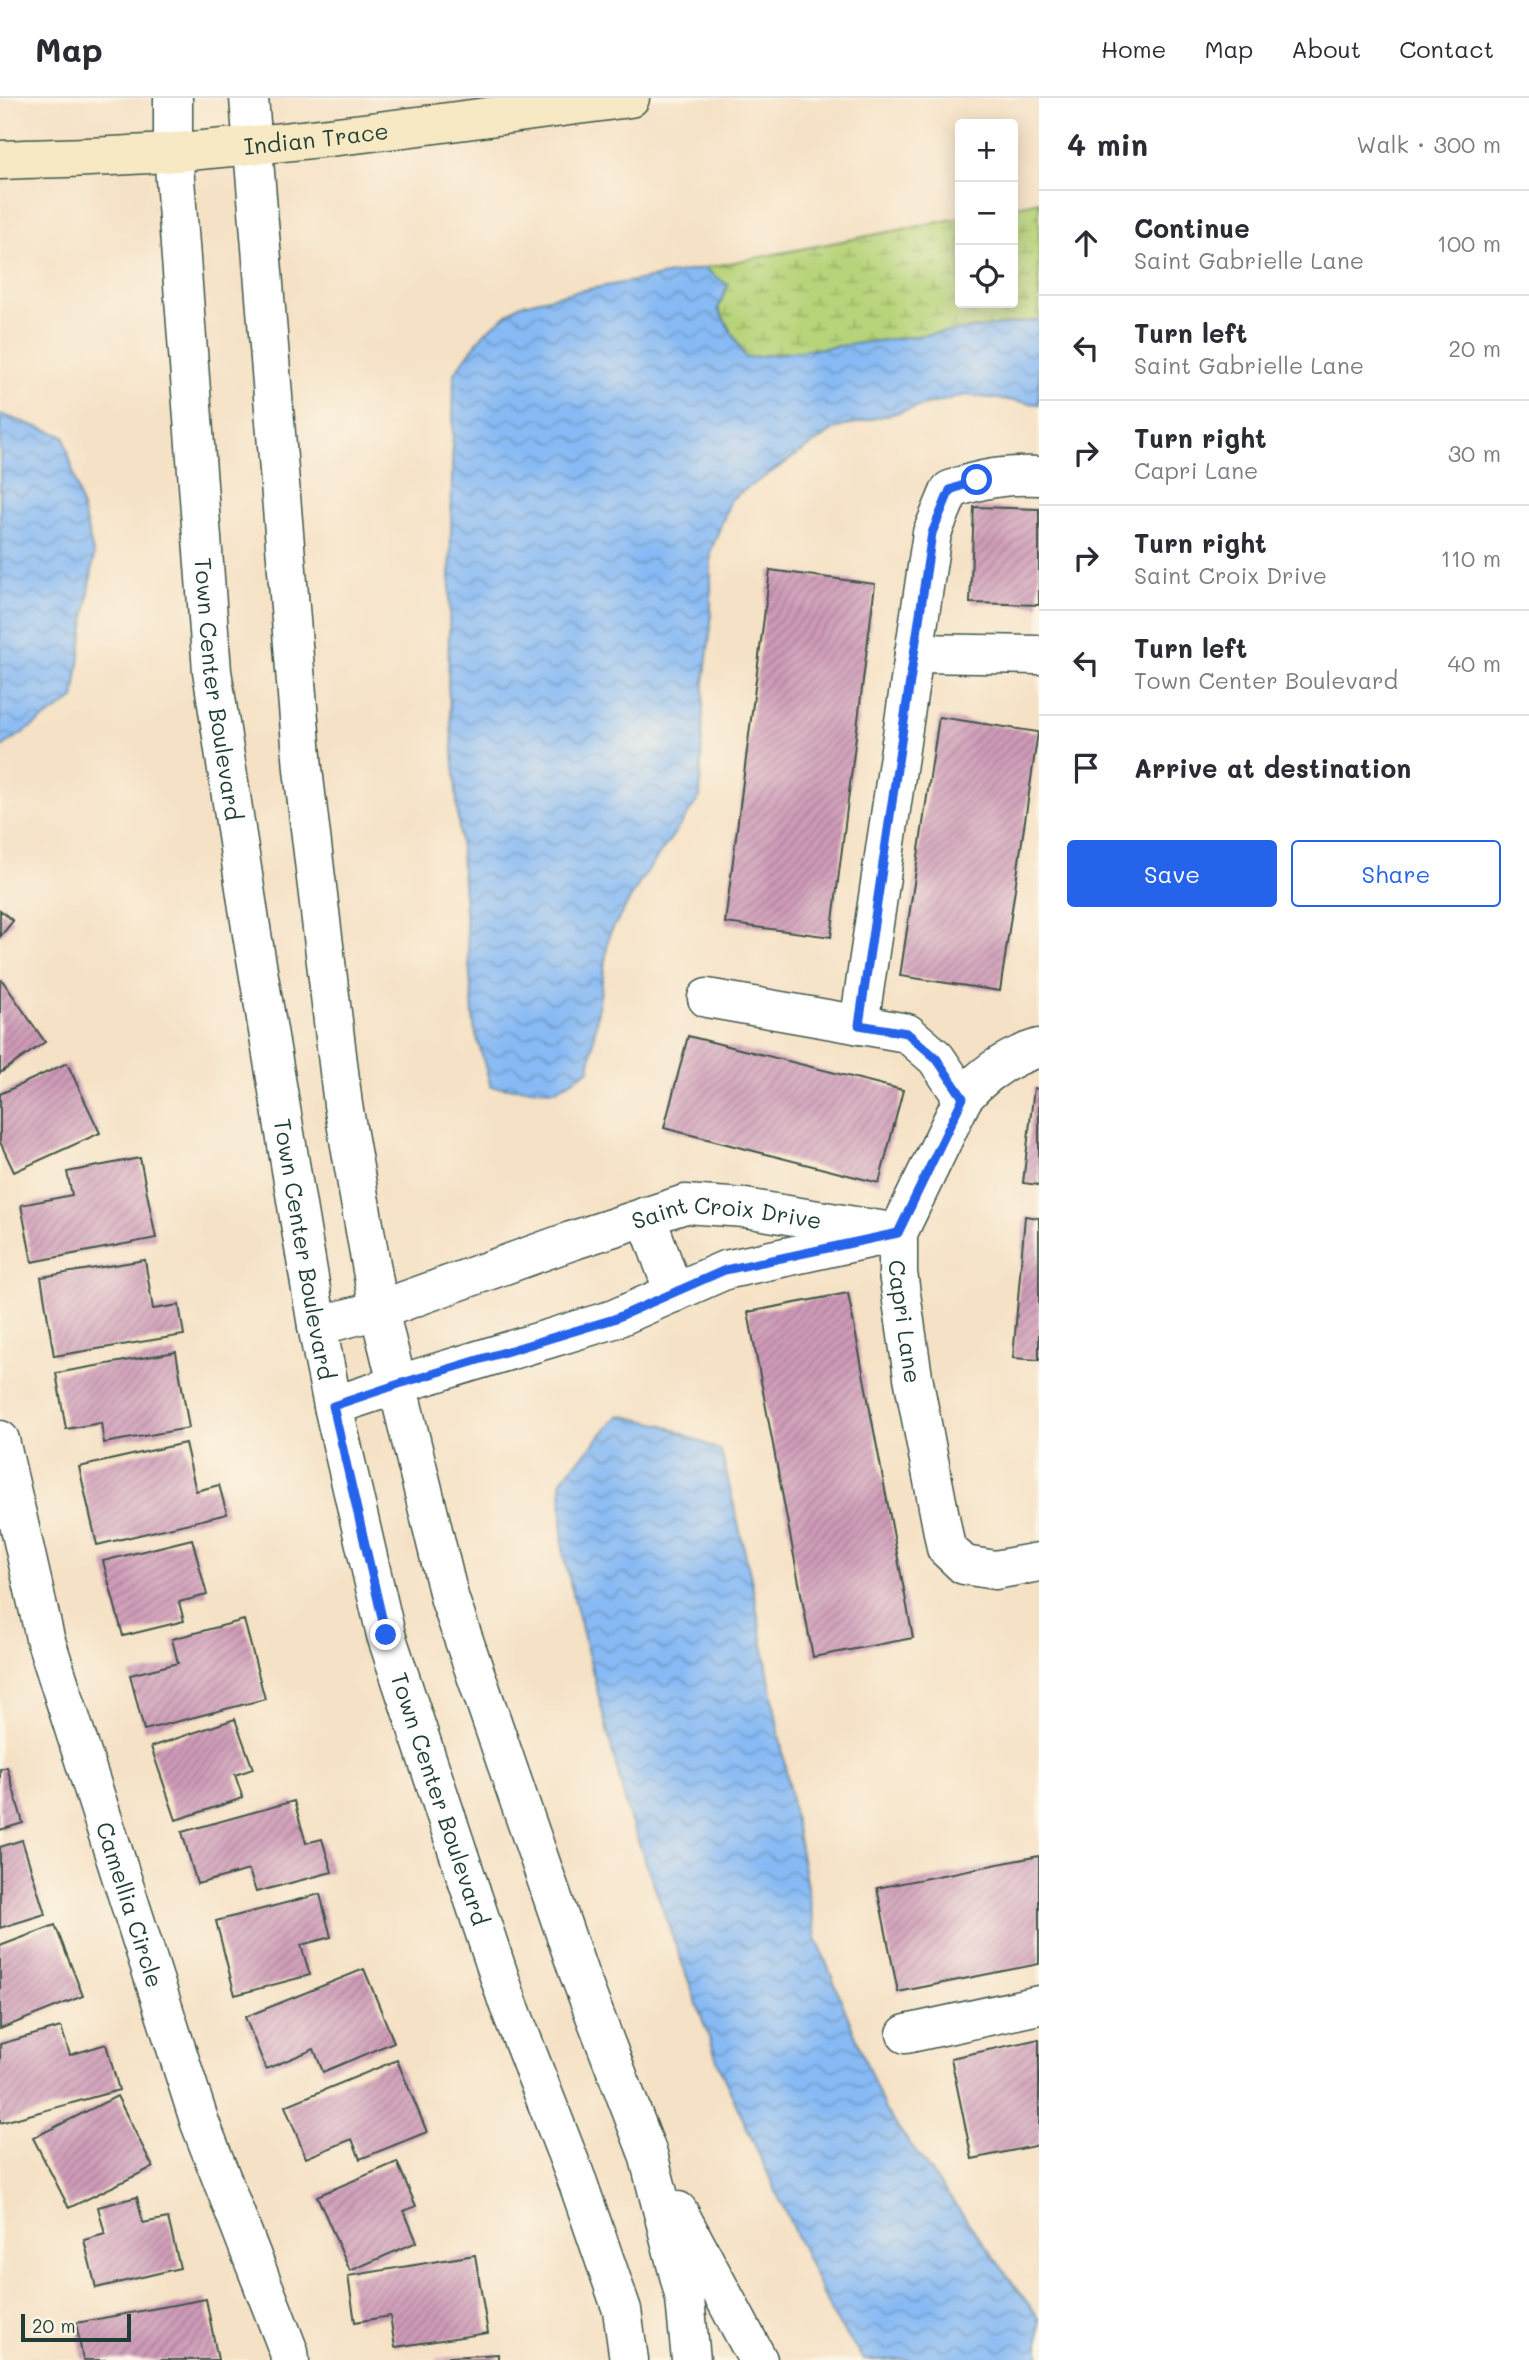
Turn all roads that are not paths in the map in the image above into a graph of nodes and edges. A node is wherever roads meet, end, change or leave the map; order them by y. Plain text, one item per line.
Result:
1 (173, 98) edge
2 (249, 98) edge
3 (630, 98) edge
4 (253, 145) junction
5 (173, 152) junction
6 (0, 160) edge
7 (1039, 476) edge
8 (914, 653) junction
9 (1039, 655) edge
10 (707, 998) dead end
11 (859, 1025) junction
12 (1039, 1048) edge
13 (963, 1098) junction
14 (646, 1216) junction
15 (898, 1233) junction
16 (674, 1293) junction
17 (379, 1310) junction
18 (317, 1326) junction
19 (399, 1384) junction
20 (333, 1406) junction
21 (0, 1440) edge
22 (1039, 1562) edge
23 (1039, 2005) edge
24 (906, 2035) dead end
25 (648, 2154) junction
26 (290, 2360) edge
27 (629, 2360) edge
28 (691, 2360) edge
29 (758, 2360) edge

1 - 5 street, Town Center Boulevard
2 - 4 street
3 - 4 main road, Indian Trace
4 - 5 main road, Indian Trace
4 - 17 street
5 - 6 main road, Indian Trace
5 - 18 street, Town Center Boulevard
7 - 8 street
8 - 9 street
8 - 11 street
10 - 11 street
11 - 13 street
12 - 13 street, Capri Lane
13 - 15 street, Capri Lane
14 - 15 street, Saint Croix Drive
14 - 16 street
14 - 17 street, Saint Croix Drive
15 - 16 street, Saint Croix Drive
15 - 22 street, Capri Lane
16 - 19 street, Saint Croix Drive
17 - 18 street, Saint Croix Drive
17 - 19 street
18 - 20 street, Town Center Boulevard
19 - 20 street, Saint Croix Drive
19 - 25 street
20 - 27 street, Town Center Boulevard
21 - 26 street, Camellia Circle
23 - 24 street
25 - 28 street
25 - 29 street

